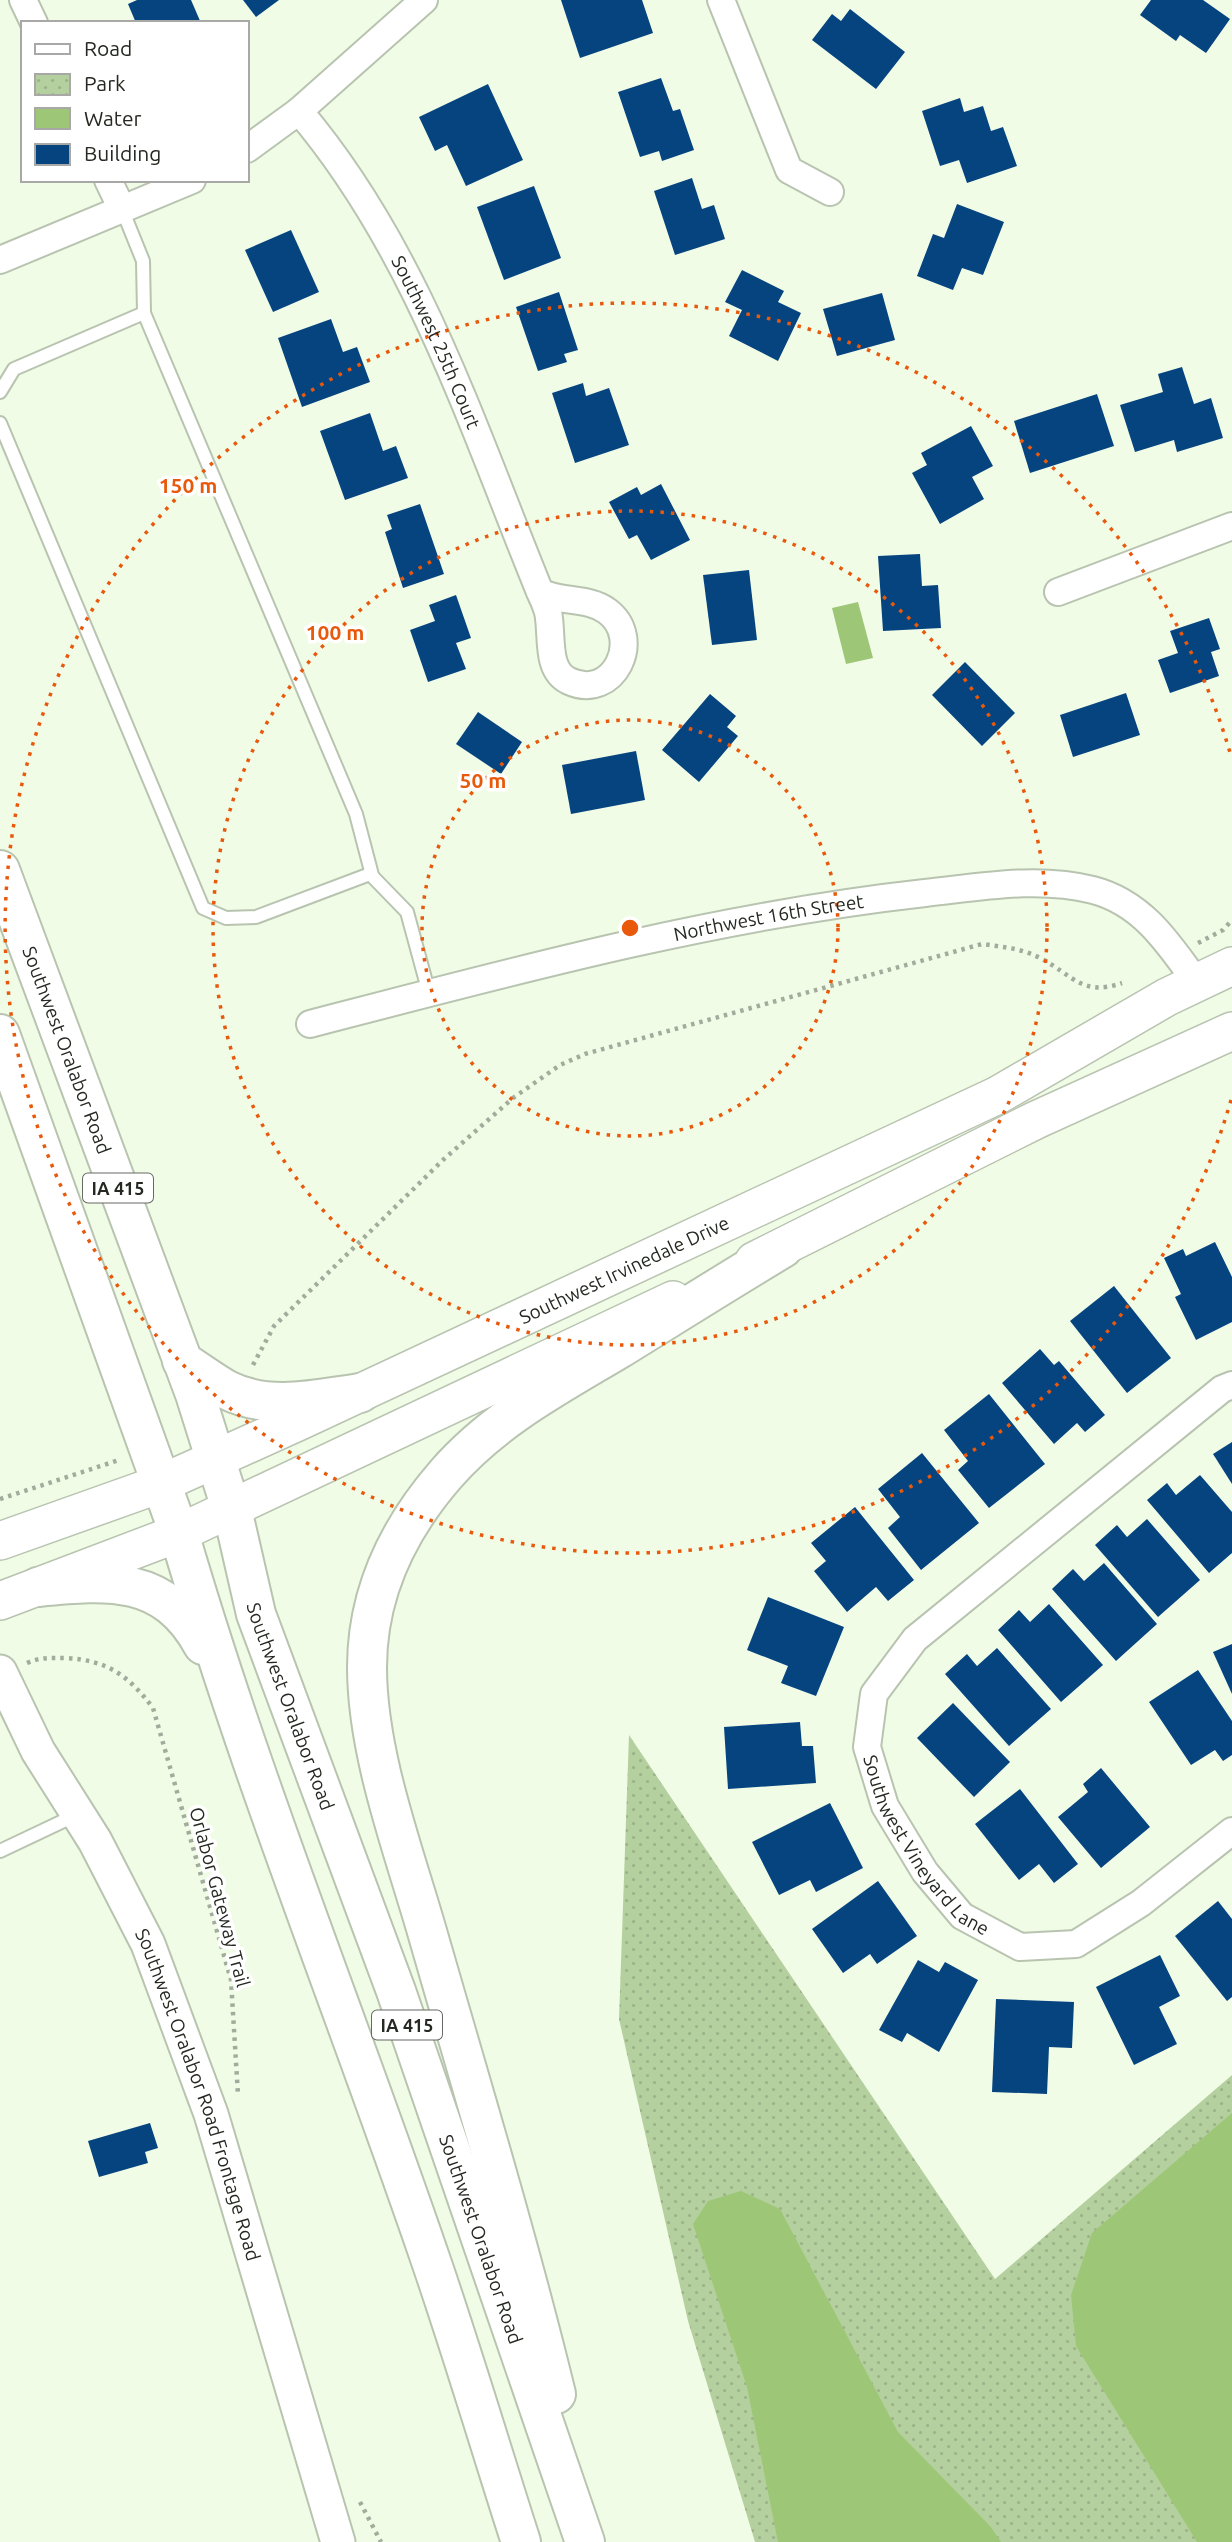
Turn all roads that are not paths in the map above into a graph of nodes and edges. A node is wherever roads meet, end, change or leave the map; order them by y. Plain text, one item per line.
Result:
1 (23, 0) edge
2 (424, 0) edge
3 (721, 0) edge
4 (33, 21) edge
5 (299, 111) junction
6 (248, 148) edge
7 (109, 182) edge
8 (187, 182) edge
9 (830, 192) dead end
10 (122, 209) junction
11 (0, 260) edge
12 (144, 313) junction
13 (0, 392) edge
14 (0, 423) edge
15 (1232, 526) edge
16 (540, 592) dead end
17 (1058, 593) dead end
18 (0, 870) edge
19 (372, 875) junction
20 (1232, 966) edge
21 (1186, 968) junction
22 (429, 993) junction
23 (310, 1024) dead end
24 (1232, 1031) edge
25 (0, 1034) edge
26 (783, 1248) junction
27 (182, 1361) junction
28 (1232, 1385) edge
29 (360, 1393) junction
30 (215, 1460) junction
31 (160, 1484) junction
32 (230, 1508) junction
33 (179, 1533) junction
34 (0, 1541) edge
35 (38, 1587) junction
36 (0, 1601) edge
37 (0, 1673) edge
38 (230, 1692) junction
39 (78, 1815) junction
40 (1232, 1831) edge
41 (0, 1851) edge
42 (338, 2542) edge
43 (521, 2542) edge
44 (585, 2542) edge
45 (592, 2542) edge

1 - 4 street
2 - 5 street
3 - 9 street
5 - 6 street
5 - 16 street, Southwest 25th Court
7 - 10 street
8 - 10 street
10 - 11 street
10 - 12 lane
12 - 13 lane
12 - 19 lane
14 - 19 lane
15 - 17 street
18 - 27 main road, Southwest Oralabor Road / IA 415
19 - 22 lane
20 - 21 main road, Southwest Irvinedale Drive
21 - 22 street, Northwest 16th Street
21 - 29 main road, Southwest Irvinedale Drive
22 - 23 street, Northwest 16th Street
24 - 26 main road
25 - 31 main road, IA 415
26 - 32 main road
26 - 45 main road
27 - 29 main road
27 - 30 main road, Southwest Oralabor Road / IA 415
28 - 40 street, Southwest Vineyard Lane
29 - 30 main road, Southwest Irvinedale Drive
30 - 31 main road, Southwest Irvinedale Drive
30 - 32 main road, Southwest Oralabor Road / IA 415
31 - 33 main road, IA 415
31 - 34 main road, Southwest Irvinedale Drive
32 - 33 main road
32 - 44 main road, Southwest Oralabor Road / IA 415
33 - 35 main road
33 - 38 main road, IA 415
35 - 36 main road
35 - 38 main road
37 - 39 street, Southwest Oralabor Road Frontage Road
38 - 43 main road, IA 415
39 - 41 lane
39 - 42 street, Southwest Oralabor Road Frontage Road

